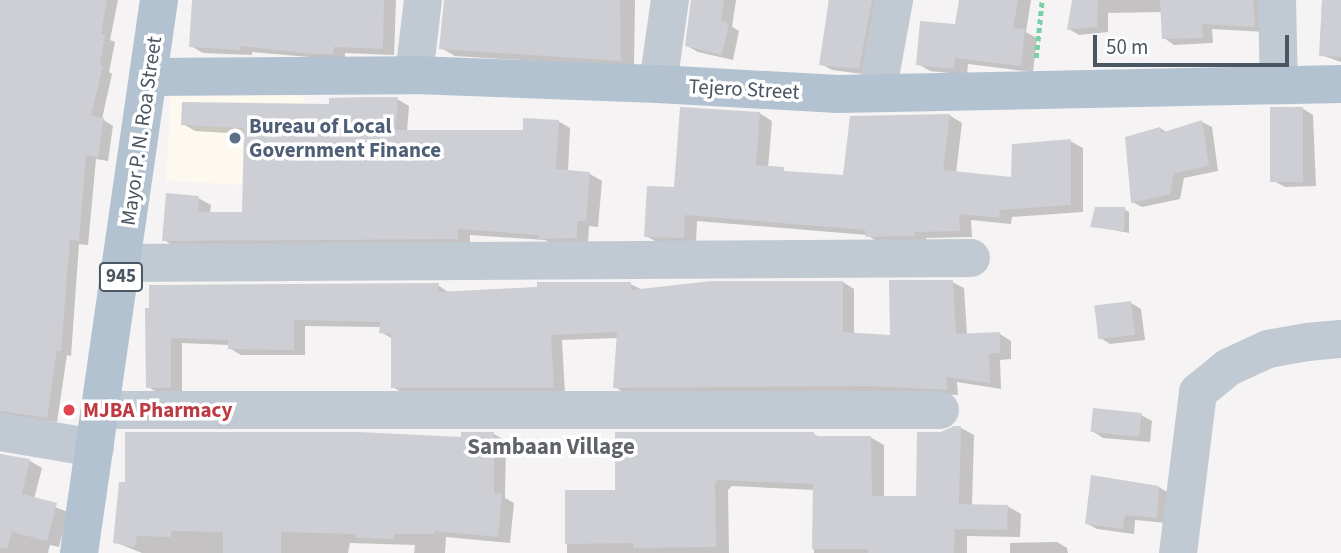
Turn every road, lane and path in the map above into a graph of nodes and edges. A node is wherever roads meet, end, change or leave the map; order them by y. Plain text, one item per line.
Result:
1 (159, 0) edge
2 (423, 0) edge
3 (670, 0) edge
4 (894, 0) edge
5 (1042, 0) edge
6 (1277, 0) edge
7 (414, 75) junction
8 (148, 77) junction
9 (659, 84) junction
10 (1341, 84) edge
11 (1279, 85) junction
12 (1033, 90) junction
13 (877, 93) junction
14 (971, 258) dead end
15 (123, 263) junction
16 (1341, 339) edge
17 (101, 410) junction
18 (940, 410) dead end
19 (0, 432) edge
20 (96, 448) junction
21 (79, 553) edge
22 (1178, 553) edge

1 - 8 main road, Mayor P. N. Roa Street / 945
2 - 7 street
3 - 9 street
4 - 13 street
5 - 12 path
6 - 11 street
7 - 8 main road, Tejero Street
7 - 9 main road, Tejero Street
8 - 15 main road, Mayor P. N. Roa Street / 945
9 - 13 main road, Tejero Street
10 - 11 main road, Tejero Street
11 - 12 main road, Tejero Street
12 - 13 main road, Tejero Street
14 - 15 street
15 - 17 main road, Mayor P. N. Roa Street / 945
16 - 22 street
17 - 18 street
17 - 20 main road, Mayor P. N. Roa Street / 945
19 - 20 street
20 - 21 main road, Mayor P. N. Roa Street / 945

